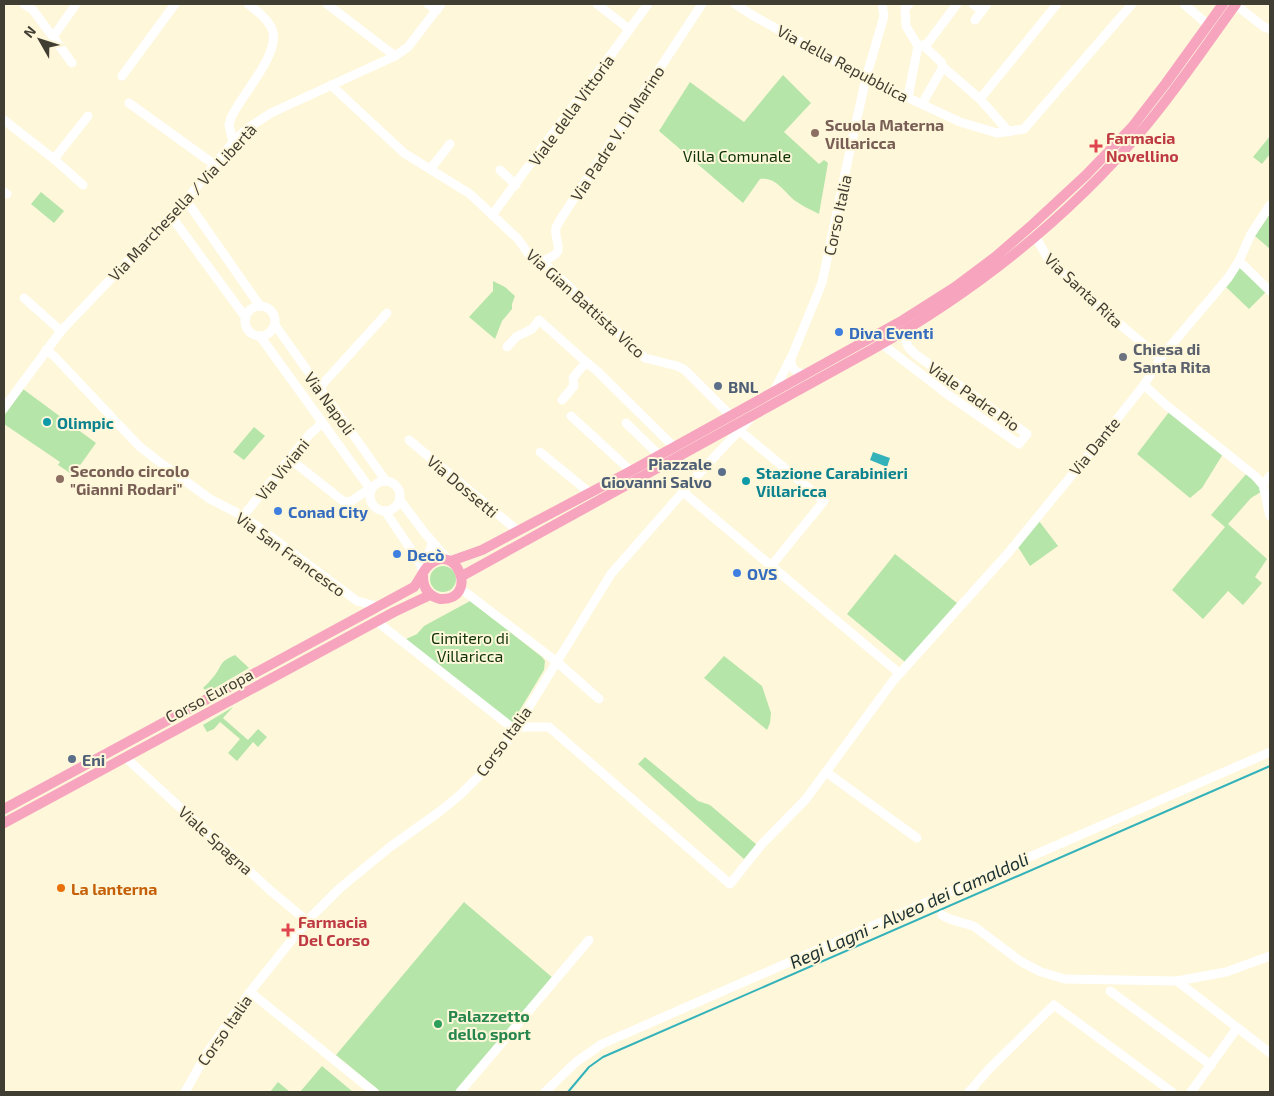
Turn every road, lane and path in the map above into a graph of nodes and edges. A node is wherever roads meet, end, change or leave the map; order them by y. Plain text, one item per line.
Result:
1 (24, 4) edge
2 (76, 4) edge
3 (175, 4) edge
4 (248, 4) edge
5 (327, 4) edge
6 (428, 4) edge
7 (597, 4) edge
8 (648, 4) edge
9 (702, 4) edge
10 (735, 4) edge
11 (882, 4) edge
12 (909, 4) edge
13 (957, 4) edge
14 (973, 4) edge
15 (1057, 4) edge
16 (1132, 4) edge
17 (1184, 4) edge
18 (1223, 4) edge
19 (1236, 4) edge
20 (32, 7) edge
21 (439, 7) edge
22 (984, 8) edge
23 (975, 20) dead end
24 (1208, 25) junction
25 (629, 29) junction
26 (1270, 29) edge
27 (53, 37) junction
28 (921, 46) junction
29 (395, 56) junction
30 (72, 63) dead end
31 (943, 67) junction
32 (122, 76) dead end
33 (866, 78) junction
34 (331, 86) junction
35 (908, 97) junction
36 (980, 99) junction
37 (129, 103) dead end
38 (922, 104) junction
39 (88, 116) dead end
40 (4, 120) edge
41 (1009, 132) junction
42 (234, 142) junction
43 (450, 144) dead end
44 (54, 159) junction
45 (215, 166) junction
46 (430, 168) junction
47 (500, 170) dead end
48 (83, 185) dead end
49 (516, 185) junction
50 (186, 200) junction
51 (1270, 205) edge
52 (492, 215) junction
53 (171, 216) junction
54 (1035, 236) junction
55 (1239, 260) junction
56 (542, 261) junction
57 (1270, 291) edge
58 (24, 298) dead end
59 (260, 306) junction
60 (387, 313) dead end
61 (246, 318) junction
62 (275, 325) junction
63 (61, 331) junction
64 (902, 333) junction
65 (260, 336) junction
66 (882, 344) junction
67 (507, 347) dead end
68 (46, 350) junction
69 (791, 358) junction
70 (1161, 359) junction
71 (586, 362) junction
72 (806, 374) junction
73 (1144, 384) junction
74 (319, 388) junction
75 (774, 391) junction
76 (562, 400) dead end
77 (760, 404) junction
78 (4, 408) edge
79 (730, 415) junction
80 (571, 416) dead end
81 (322, 423) junction
82 (626, 423) dead end
83 (739, 430) junction
84 (717, 434) junction
85 (409, 440) dead end
86 (726, 444) junction
87 (674, 447) junction
88 (540, 452) dead end
89 (659, 455) junction
90 (290, 459) junction
91 (631, 471) junction
92 (1270, 476) edge
93 (386, 481) junction
94 (1263, 485) junction
95 (370, 490) junction
96 (683, 492) junction
97 (590, 493) junction
98 (399, 499) junction
99 (386, 511) junction
100 (243, 516) junction
101 (1270, 516) edge
102 (518, 531) junction
103 (432, 542) junction
104 (413, 554) junction
105 (450, 561) junction
106 (771, 566) junction
107 (423, 575) junction
108 (462, 576) junction
109 (460, 588) junction
110 (430, 595) junction
111 (357, 601) junction
112 (380, 606) junction
113 (358, 618) junction
114 (378, 620) junction
115 (557, 662) junction
116 (899, 673) junction
117 (600, 699) dead end
118 (516, 727) junction
119 (1270, 752) edge
120 (125, 757) junction
121 (826, 772) junction
122 (4, 809) edge
123 (4, 823) edge
124 (917, 838) dead end
125 (942, 915) dead end
126 (307, 921) junction
127 (589, 940) dead end
128 (1270, 956) edge
129 (1177, 980) junction
130 (1110, 991) dead end
131 (250, 992) junction
132 (1238, 1028) junction
133 (1270, 1053) edge
134 (1211, 1065) junction
135 (185, 1092) edge
136 (374, 1092) edge
137 (460, 1092) edge
138 (545, 1092) edge
139 (969, 1092) edge
140 (1172, 1092) edge
141 (1191, 1092) edge

1 - 20 street
2 - 27 street
3 - 32 street
4 - 42 street
5 - 29 street
6 - 21 street
7 - 25 street
8 - 25 street, Viale della Vittoria
9 - 56 street, Via Padre V. Di Marino
10 - 33 street, Via della Repubblica
11 - 33 street, Corso Italia
12 - 28 street
13 - 28 street
14 - 22 street
15 - 36 street
16 - 41 street
17 - 24 street
18 - 24 main road
19 - 26 street
19 - 54 main road
20 - 27 street
21 - 29 street, Via Marchesella / Via Libertà
22 - 23 street
24 - 72 main road
25 - 49 street, Viale della Vittoria
27 - 30 street
28 - 31 street
28 - 35 street
29 - 34 street, Via Marchesella / Via Libertà
31 - 36 street
31 - 38 street
33 - 35 street, Via della Repubblica
33 - 69 street, Corso Italia
34 - 42 street, Via Marchesella / Via Libertà
34 - 46 street, Via Gian Battista Vico
35 - 38 street, Via della Repubblica
36 - 41 street
37 - 45 street
38 - 41 street, Via della Repubblica
39 - 44 street
40 - 44 street
42 - 45 street, Via Marchesella / Via Libertà
43 - 46 street
44 - 48 street
45 - 50 street, Via Marchesella / Via Libertà
46 - 52 street, Via Gian Battista Vico
47 - 49 street
49 - 52 street, Viale della Vittoria
50 - 53 street, Via Marchesella / Via Libertà
50 - 59 street
51 - 55 street, Via Dante
52 - 56 street, Via Gian Battista Vico
53 - 61 street
53 - 63 street, Via Marchesella / Via Libertà
54 - 64 main road
54 - 70 street, Via Santa Rita
55 - 57 street
55 - 70 street, Via Dante
56 - 79 street, Via Gian Battista Vico
58 - 63 street
59 - 61 street
59 - 62 street
60 - 74 street
61 - 65 street
62 - 65 street
62 - 74 street, Via Napoli
63 - 68 street, Via Marchesella / Via Libertà
64 - 66 main road
64 - 66 street, Viale Padre Pio
65 - 81 street, Via Napoli
66 - 77 main road
67 - 71 street
68 - 78 street, Via Marchesella / Via Libertà
68 - 100 street, Via San Francesco
69 - 72 street
69 - 75 street, Corso Italia
70 - 73 street, Via Dante
71 - 76 street
71 - 87 street
72 - 75 main road
73 - 94 street
73 - 116 street, Via Dante
74 - 93 street, Via Napoli
75 - 77 main road
77 - 79 main road
77 - 83 street, Corso Italia
77 - 84 main road
79 - 87 main road
80 - 91 street
81 - 90 street, Via Viviani
81 - 95 street, Via Napoli
82 - 89 street
83 - 86 street, Corso Italia
83 - 106 street
84 - 86 street
84 - 108 main road
85 - 102 street, Via Dossetti
86 - 96 street, Corso Italia
87 - 89 main road
88 - 97 street
89 - 91 main road
90 - 95 street
90 - 100 street, Via Viviani
91 - 97 main road
92 - 94 street
93 - 95 street
93 - 98 street
94 - 101 street
95 - 99 street
96 - 106 street
96 - 115 street, Corso Italia
97 - 102 main road
98 - 99 street
98 - 103 street
99 - 104 street
100 - 111 street, Via San Francesco
102 - 105 main road
103 - 104 street
103 - 105 street
104 - 107 street
105 - 107 main road
105 - 108 main road
106 - 116 street
107 - 110 main road
107 - 112 main road, Corso Europa
108 - 109 main road
109 - 110 main road
109 - 115 street
110 - 114 main road, Corso Europa
111 - 112 street, Via San Francesco
111 - 113 street, Via San Francesco
112 - 113 main road, Corso Europa
113 - 122 main road, Corso Europa
114 - 118 street
114 - 120 main road, Corso Europa
115 - 117 street
115 - 118 street, Corso Italia
116 - 121 street, Via Dante
118 - 121 street, Via Dante
118 - 126 street, Corso Italia
119 - 138 street
120 - 123 main road, Corso Europa
120 - 126 street, Viale Spagna
121 - 124 street
125 - 129 street
126 - 131 street, Corso Italia
127 - 137 street
128 - 129 street
129 - 132 street
130 - 134 street
131 - 135 street, Corso Italia
131 - 136 street
132 - 133 street
132 - 134 street
134 - 141 street
139 - 140 street

